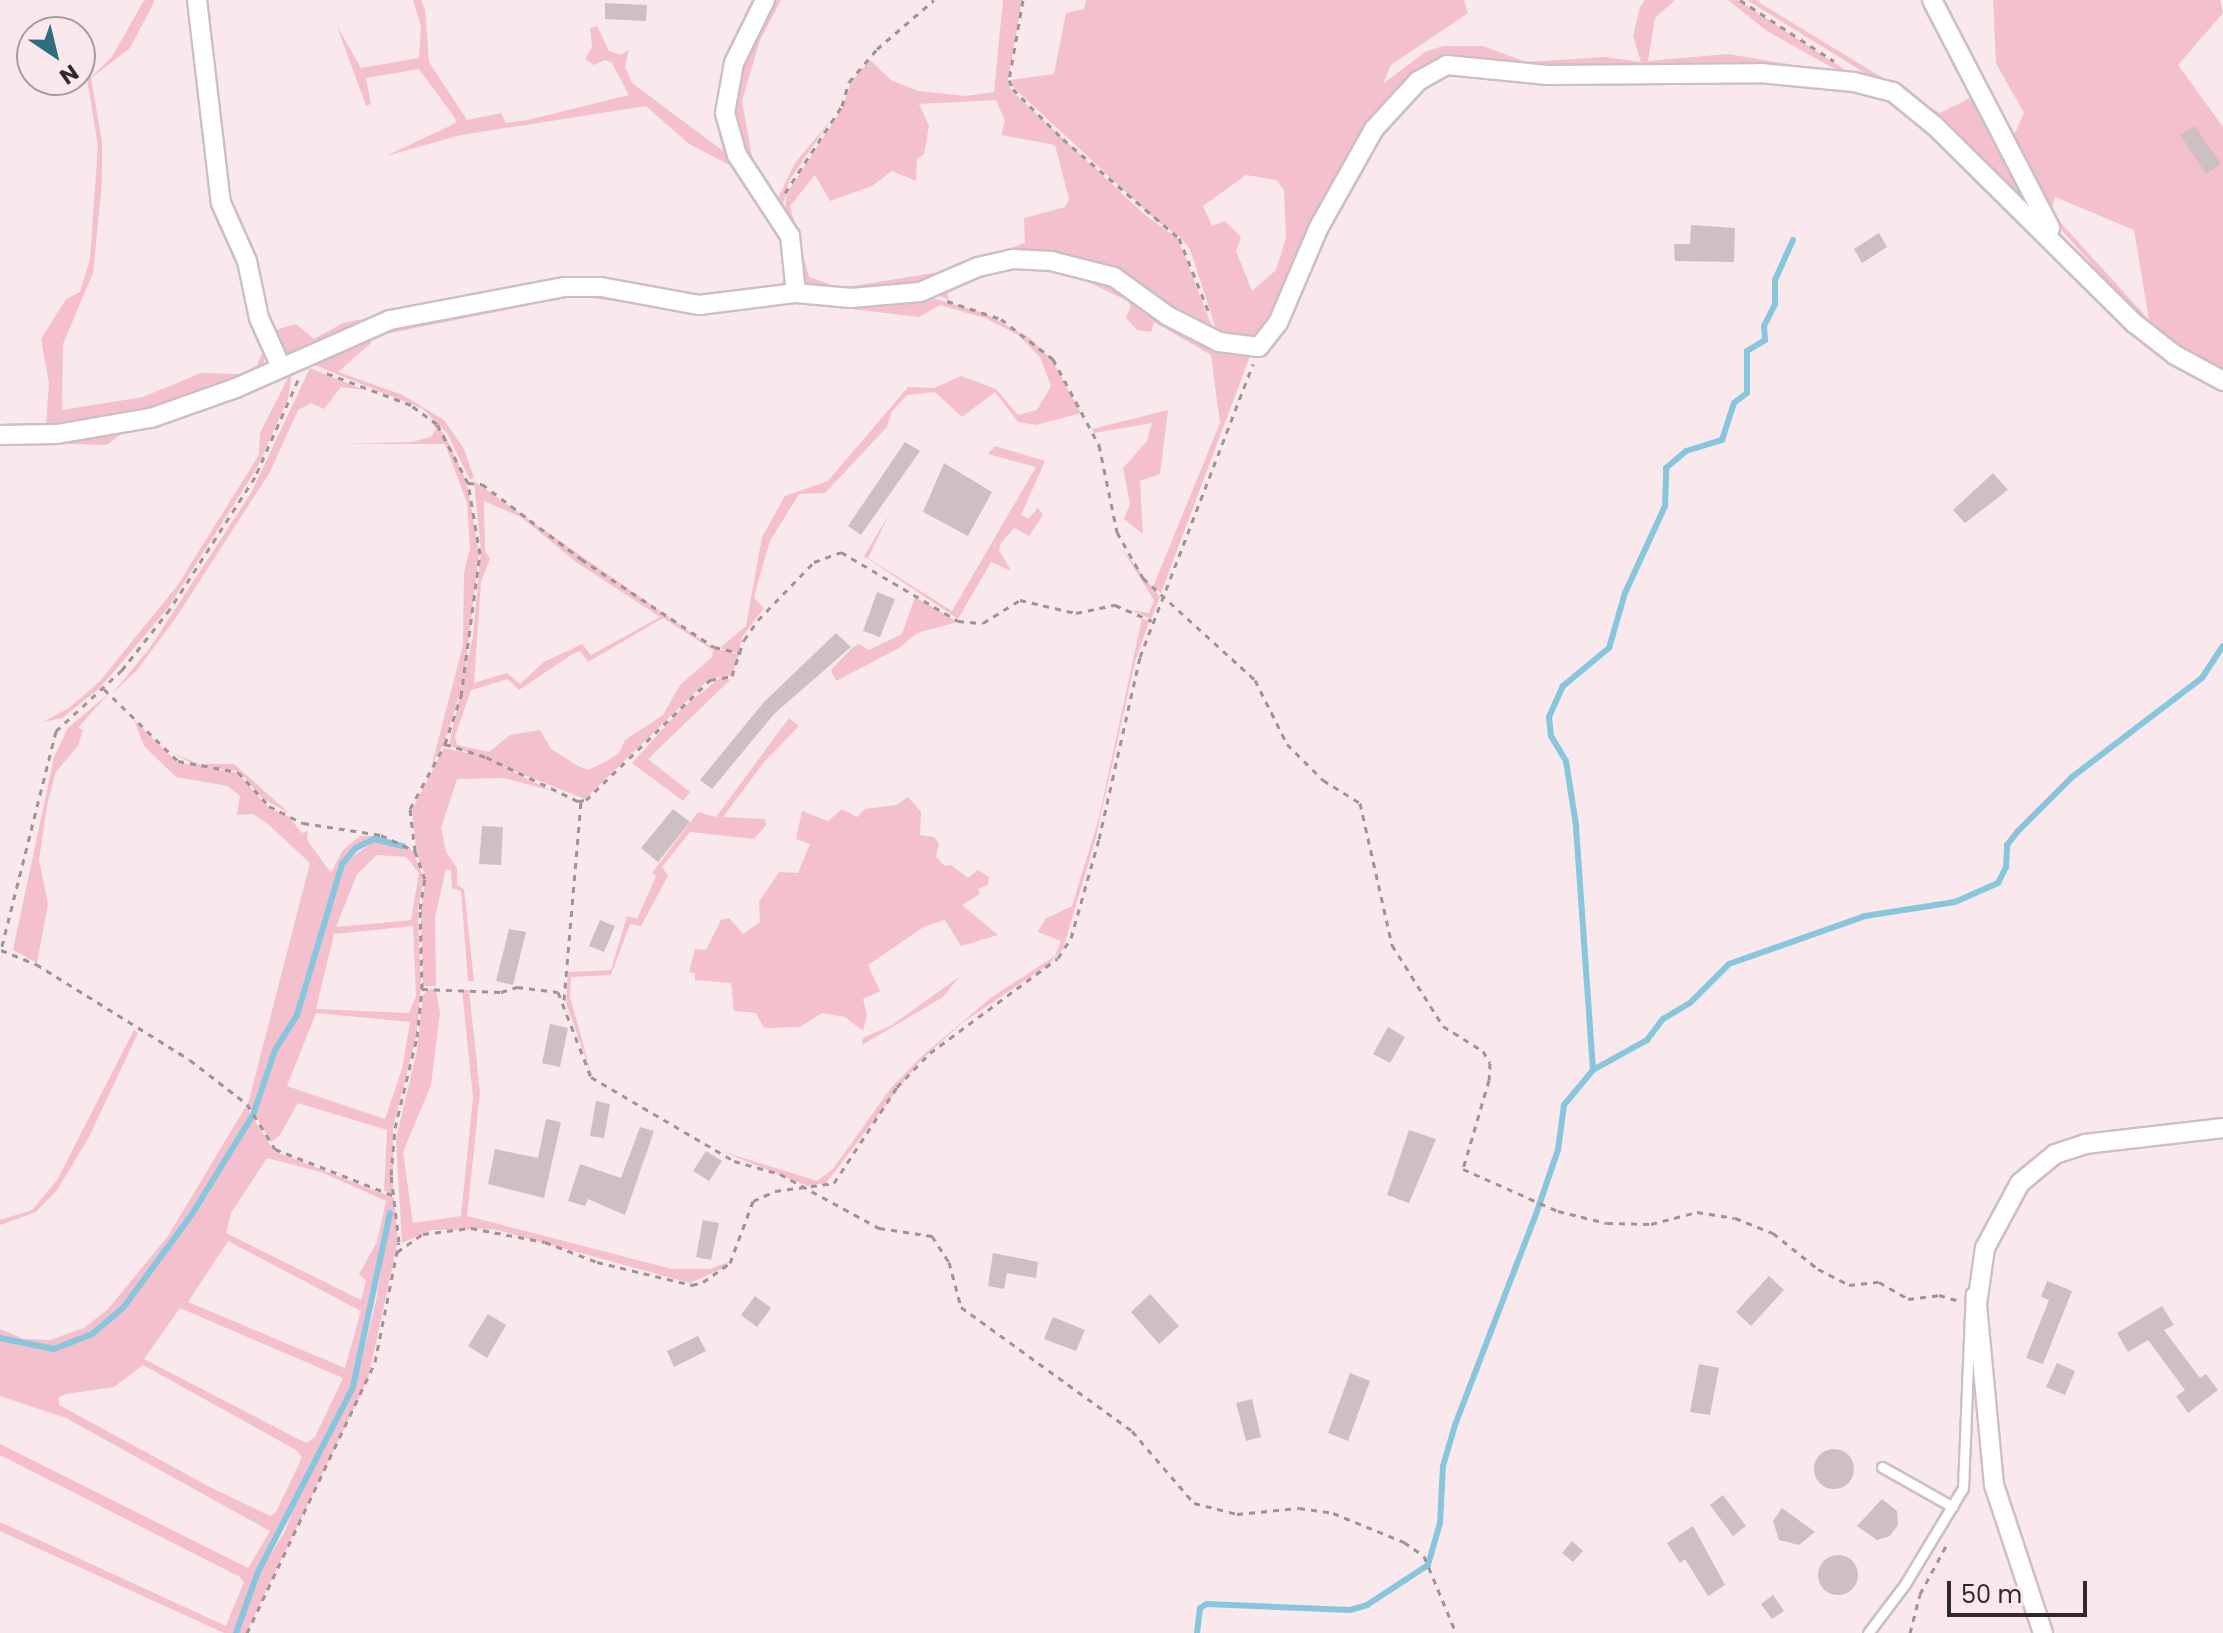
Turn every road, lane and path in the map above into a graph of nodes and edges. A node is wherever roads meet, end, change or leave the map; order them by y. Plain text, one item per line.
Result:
1 (197, 0) edge
2 (765, 0) edge
3 (934, 0) edge
4 (1023, 0) edge
5 (1740, 0) edge
6 (1932, 0) edge
7 (1844, 67) dead end
8 (783, 223) junction
9 (2065, 251) junction
10 (920, 292) junction
11 (796, 293) junction
12 (1219, 342) junction
13 (1259, 347) junction
14 (302, 359) junction
15 (281, 367) junction
16 (2223, 381) edge
17 (0, 435) edge
18 (468, 483) junction
19 (1165, 599) junction
20 (1153, 622) junction
21 (741, 653) junction
22 (103, 687) junction
23 (445, 744) junction
24 (581, 801) junction
25 (415, 851) junction
26 (1, 950) edge
27 (422, 989) junction
28 (564, 1003) junction
29 (2223, 1128) edge
30 (809, 1189) junction
31 (395, 1196) junction
32 (397, 1252) junction
33 (1981, 1267) junction
34 (1967, 1305) junction
35 (1882, 1467) dead end
36 (1953, 1507) junction
37 (1953, 1535) dead end
38 (247, 1633) edge
39 (1456, 1633) edge
40 (1868, 1633) edge
41 (1910, 1633) edge
42 (2043, 1633) edge

1 - 15 street
2 - 8 street
3 - 8 path
4 - 12 path
5 - 7 path
6 - 9 street
8 - 11 street
9 - 13 street
9 - 16 street
10 - 11 street
10 - 12 street
10 - 19 path
11 - 14 street
12 - 13 street
13 - 19 path
14 - 15 street
14 - 18 path
14 - 22 path
15 - 17 street
18 - 21 path
18 - 23 path
19 - 20 path
19 - 34 path
20 - 21 path
20 - 30 path
21 - 24 path
22 - 25 path
22 - 26 path
23 - 24 path
23 - 25 path
24 - 28 path
25 - 27 path
26 - 31 path
27 - 28 path
27 - 31 path
28 - 30 path
29 - 33 street
30 - 32 path
30 - 39 path
31 - 32 path
32 - 38 path
33 - 34 lane
33 - 42 street
34 - 36 lane
35 - 36 lane
36 - 40 lane
37 - 41 path

